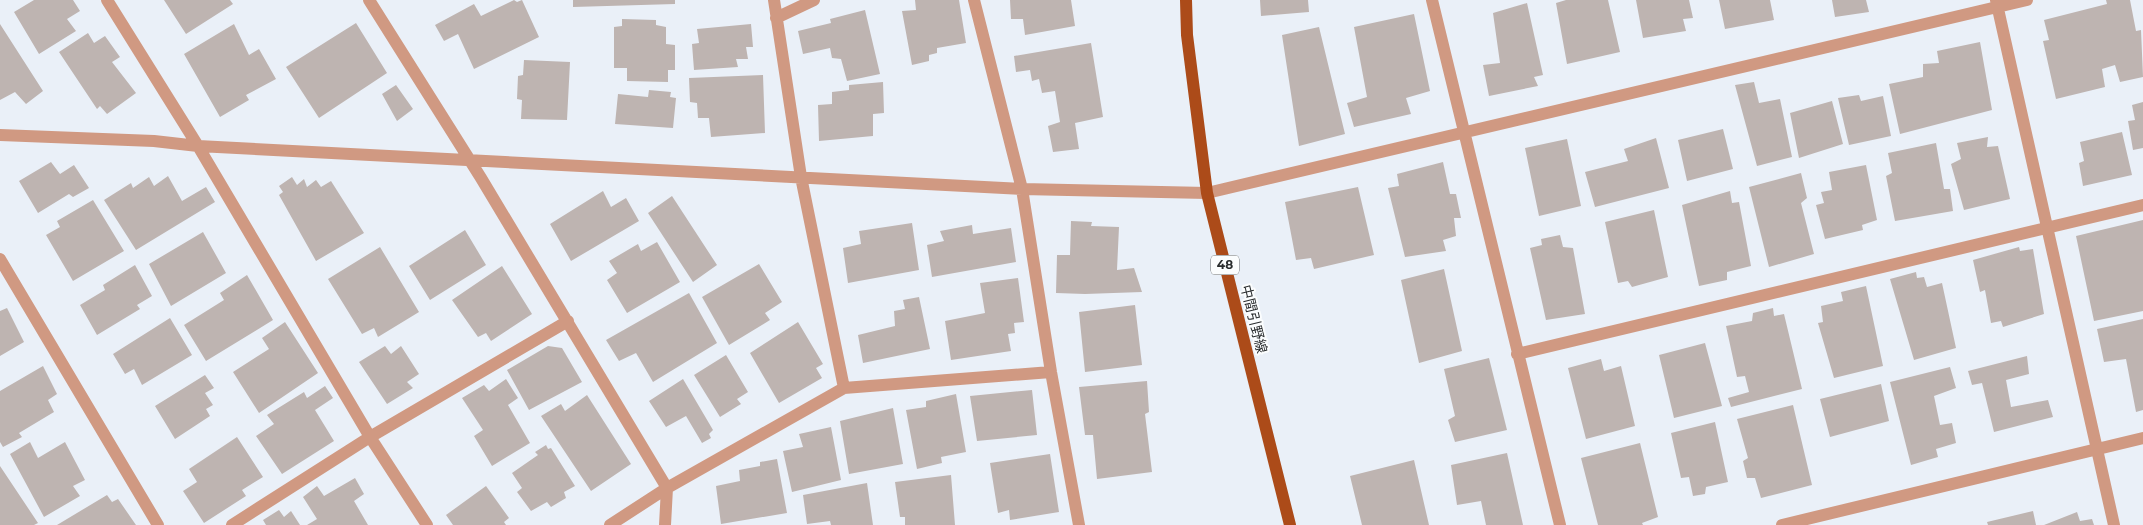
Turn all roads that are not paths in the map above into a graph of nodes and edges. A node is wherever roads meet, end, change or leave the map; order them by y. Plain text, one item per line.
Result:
1 (107, 0) edge
2 (369, 0) edge
3 (774, 0) edge
4 (814, 0) edge
5 (974, 0) edge
6 (1186, 0) edge
7 (1432, 0) edge
8 (2027, 0) edge
9 (1997, 4) edge
10 (776, 18) junction
11 (1464, 132) junction
12 (0, 135) edge
13 (198, 146) junction
14 (471, 162) junction
15 (801, 177) junction
16 (1022, 189) junction
17 (1207, 193) junction
18 (2143, 205) edge
19 (2048, 227) junction
20 (0, 259) edge
21 (568, 320) junction
22 (1517, 354) junction
23 (1051, 372) junction
24 (844, 388) junction
25 (370, 438) junction
26 (2143, 438) edge
27 (2096, 449) junction
28 (667, 488) junction
29 (158, 525) edge
30 (232, 525) edge
31 (427, 525) edge
32 (610, 525) edge
33 (665, 525) edge
34 (1079, 525) edge
35 (1290, 525) edge
36 (1560, 525) edge
37 (1782, 525) edge
38 (2114, 525) edge

1 - 13 street
2 - 14 street
3 - 10 street
4 - 10 street
5 - 16 street
6 - 17 main road, 中間引野線 / 48
7 - 11 street
8 - 9 street
9 - 11 street
9 - 19 street
10 - 15 street
11 - 17 street
11 - 22 street
12 - 13 street
13 - 14 street
13 - 25 street
14 - 15 street
14 - 21 street
15 - 16 street
15 - 24 street
16 - 17 street
16 - 23 street
17 - 35 main road, 中間引野線 / 48
18 - 19 street
19 - 22 street
19 - 27 street
20 - 29 street
21 - 25 street
21 - 28 street
22 - 36 street
23 - 24 street
23 - 34 street
24 - 28 street
25 - 30 street
25 - 31 street
26 - 27 street
27 - 37 street
27 - 38 street
28 - 32 street
28 - 33 street

